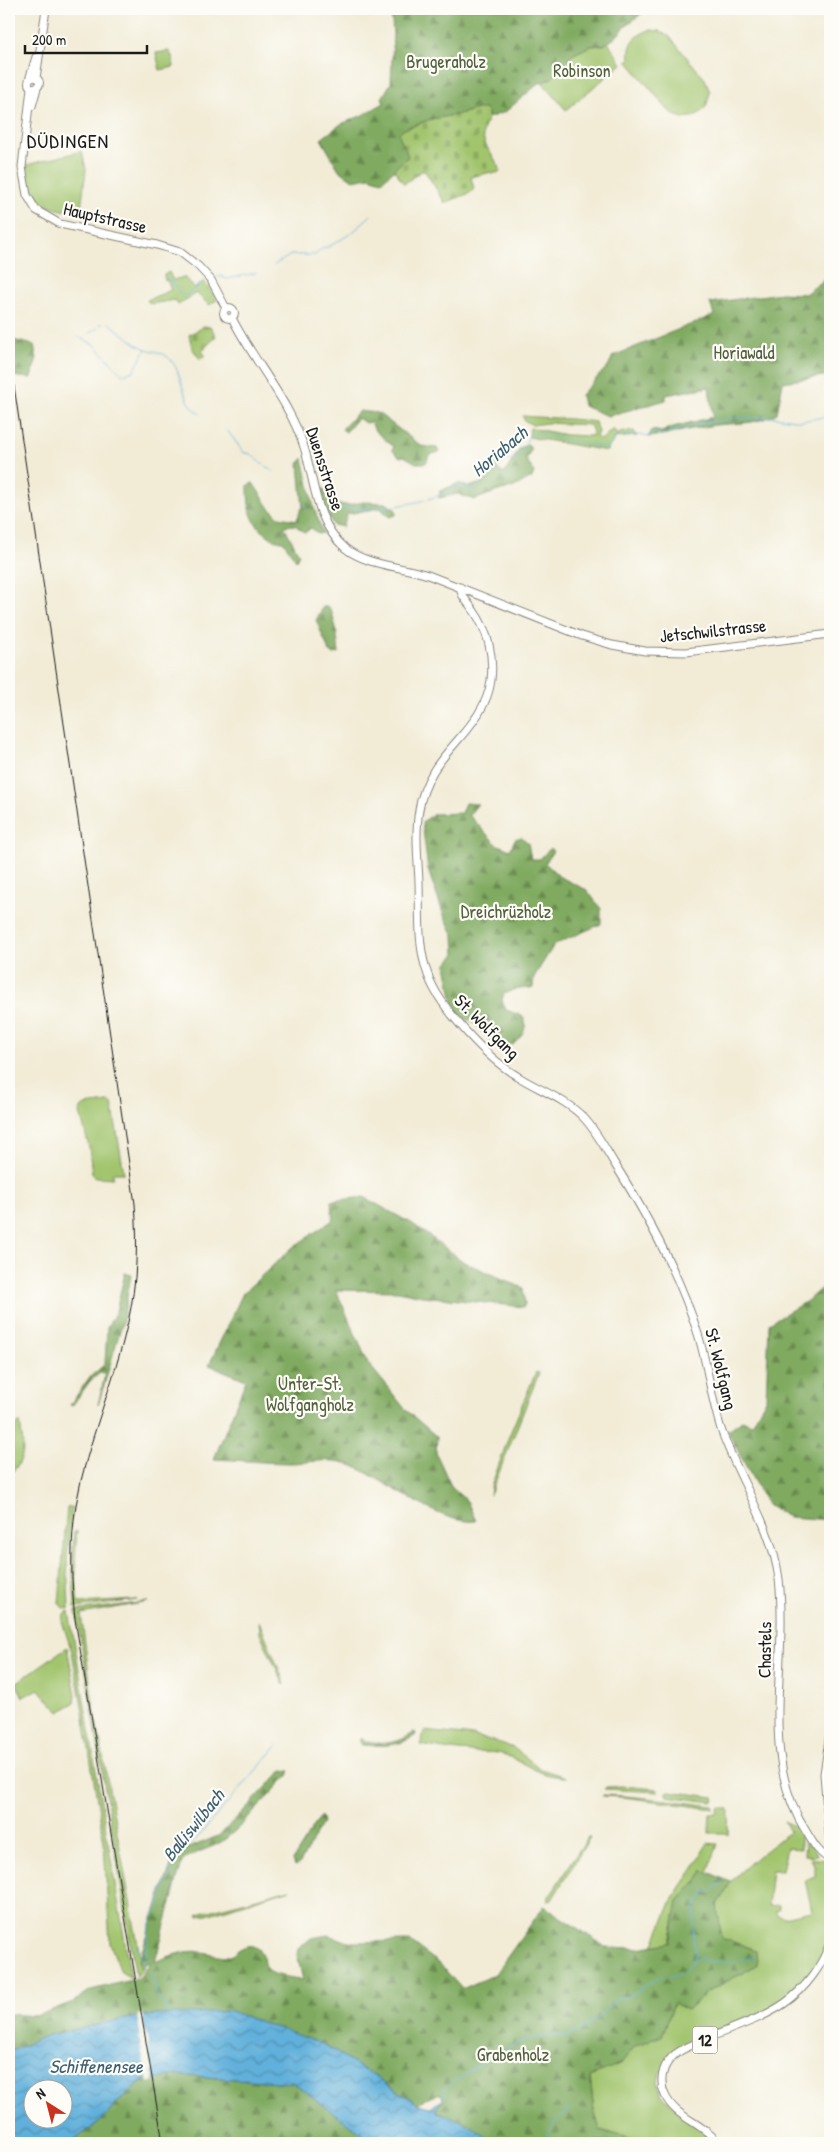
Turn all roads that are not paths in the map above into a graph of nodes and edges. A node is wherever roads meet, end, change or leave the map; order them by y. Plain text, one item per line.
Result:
1 (46, 9) edge
2 (34, 88) junction
3 (26, 128) junction
4 (232, 318) joint
5 (460, 587) junction
6 (488, 598) joint
7 (830, 634) edge
8 (728, 1448) joint
9 (830, 1732) edge
10 (830, 1846) edge
11 (820, 1852) junction
12 (830, 1859) edge
13 (830, 1942) edge
14 (718, 2143) edge

1 - 2 main road, Hauptstrasse
2 - 3 main road, Hauptstrasse
2 - 3 main road, Hauptstrasse
3 - 4 main road, Hauptstrasse
4 - 5 main road, Duensstrasse
5 - 6 main road, Duensstrasse
5 - 8 main road, St. Wolfgang
6 - 7 main road, Jetschwilstrasse
8 - 11 main road, Chastels
9 - 10 main road
10 - 11 main road
11 - 12 main road, Chastels
13 - 14 main road, 12

